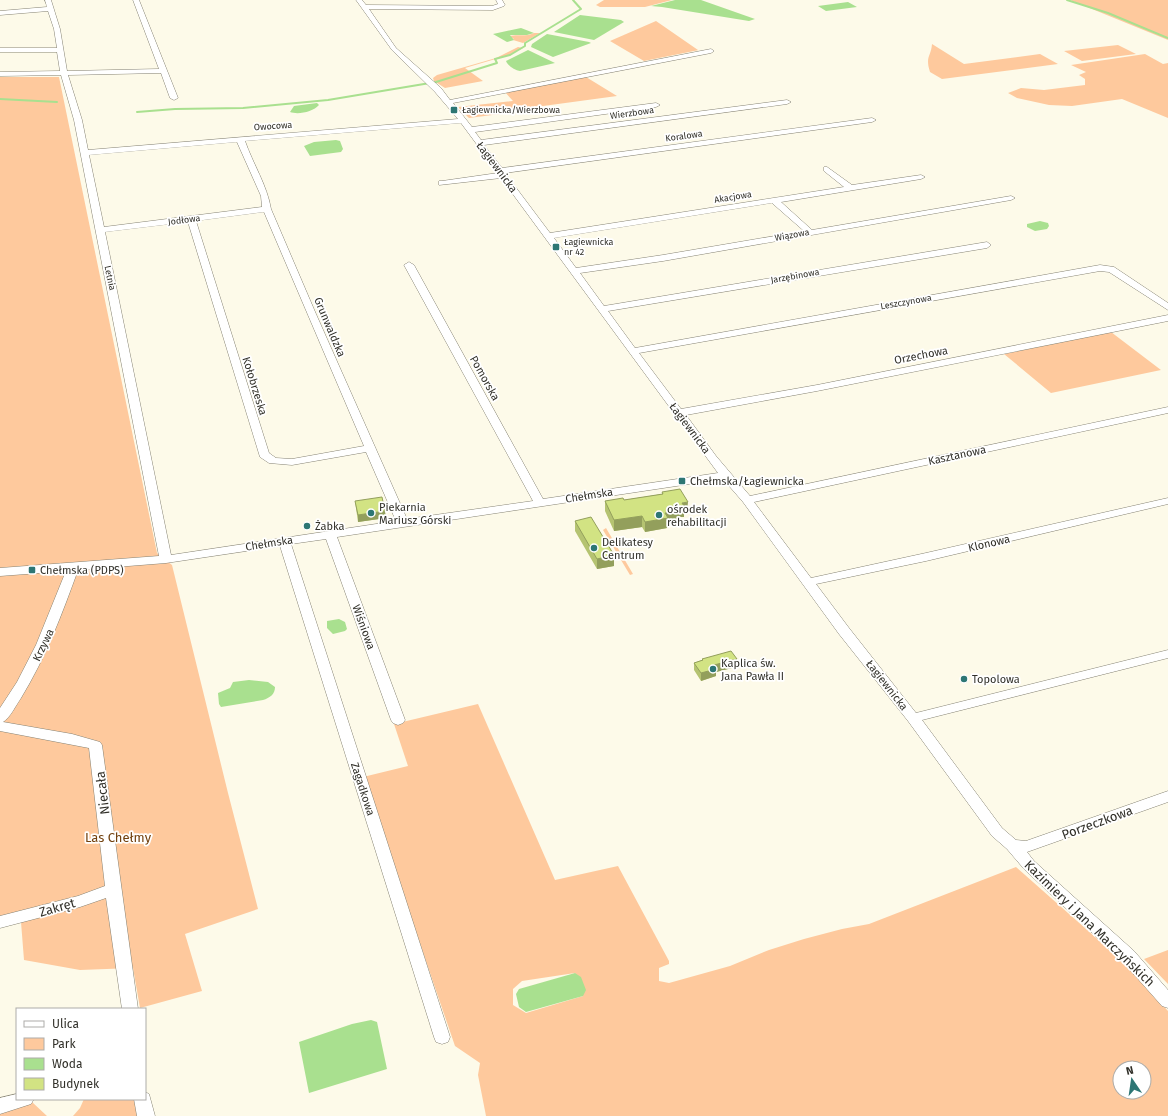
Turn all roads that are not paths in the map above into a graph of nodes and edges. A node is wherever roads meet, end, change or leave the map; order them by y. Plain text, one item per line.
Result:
1 (136, 0) edge
2 (500, 2) edge
3 (49, 4) edge
4 (362, 4) edge
5 (0, 13) edge
6 (0, 50) edge
7 (59, 50) junction
8 (711, 51) dead end
9 (163, 71) junction
10 (0, 74) edge
11 (64, 74) junction
12 (174, 98) dead end
13 (448, 102) junction
14 (787, 102) dead end
15 (656, 105) dead end
16 (872, 120) dead end
17 (463, 121) junction
18 (470, 130) junction
19 (240, 139) junction
20 (479, 143) junction
21 (84, 153) junction
22 (827, 169) dead end
23 (501, 173) junction
24 (921, 177) dead end
25 (442, 183) dead end
26 (850, 188) junction
27 (1011, 198) dead end
28 (774, 200) junction
29 (267, 209) junction
30 (191, 219) junction
31 (101, 230) junction
32 (810, 232) junction
33 (548, 236) junction
34 (988, 245) dead end
35 (409, 265) dead end
36 (574, 271) junction
37 (1168, 306) edge
38 (602, 309) junction
39 (1168, 318) edge
40 (633, 351) junction
41 (1168, 410) edge
42 (679, 413) junction
43 (370, 448) junction
44 (726, 475) junction
45 (747, 500) junction
46 (1168, 501) edge
47 (540, 503) junction
48 (403, 523) junction
49 (330, 534) junction
50 (284, 541) junction
51 (166, 559) junction
52 (73, 567) junction
53 (0, 572) edge
54 (809, 582) junction
55 (1168, 654) edge
56 (0, 718) edge
57 (913, 718) junction
58 (398, 720) dead end
59 (0, 726) edge
60 (1168, 796) edge
61 (1019, 846) junction
62 (113, 889) junction
63 (0, 922) edge
64 (1168, 1001) edge
65 (130, 1008) edge
66 (442, 1037) dead end
67 (21, 1100) edge
68 (143, 1100) edge
69 (0, 1106) edge
70 (146, 1116) edge

1 - 9 street
2 - 4 street
3 - 5 street
3 - 7 street, Letnia
4 - 13 street, Łagiewnicka
6 - 7 street
7 - 11 street, Letnia
8 - 13 street
9 - 11 street
9 - 12 street
10 - 11 street
11 - 21 street, Letnia
13 - 17 street, Łagiewnicka
14 - 20 street, Wierzbowa
15 - 18 street
16 - 23 street, Koralowa
17 - 18 street, Łagiewnicka
17 - 19 street, Owocowa
18 - 20 street, Łagiewnicka
19 - 21 street, Owocowa
19 - 29 street, Grunwaldzka
20 - 23 street, Łagiewnicka
21 - 31 street, Letnia
22 - 26 street
23 - 25 street
23 - 33 street, Łagiewnicka
24 - 26 street, Akacjowa
26 - 28 street, Akacjowa
27 - 32 street, Wiązowa
28 - 32 street
28 - 33 street, Akacjowa
29 - 30 street, Jodłowa
29 - 43 street, Grunwaldzka
30 - 31 street, Jodłowa
30 - 43 street, Kołobrzeska
31 - 51 street, Letnia
32 - 36 street, Wiązowa
33 - 36 street, Łagiewnicka
34 - 38 street, Jarzębinowa
35 - 47 street, Pomorska
36 - 38 street, Łagiewnicka
37 - 40 street, Leszczynowa
38 - 40 street, Łagiewnicka
39 - 42 street, Orzechowa
40 - 42 street, Łagiewnicka
41 - 45 street, Kasztanowa
42 - 44 street, Łagiewnicka
43 - 48 street, Grunwaldzka
44 - 45 street, Łagiewnicka
44 - 47 street, Chełmska
45 - 54 street, Łagiewnicka
46 - 54 street, Klonowa
47 - 48 street, Chełmska
48 - 49 street, Chełmska
49 - 50 street, Chełmska
49 - 58 street, Wiśniowa
50 - 51 street, Chełmska
50 - 66 street, Zagadkowa
51 - 52 street, Chełmska
52 - 53 street, Chełmska
52 - 56 street, Krzywa
54 - 57 street, Łagiewnicka
55 - 57 street
57 - 61 street, Łagiewnicka
59 - 62 street, Niecała
60 - 61 street, Porzeczkowa
61 - 64 street, Kazimiery i Jana Marczyńskich
62 - 63 street, Zakręt
62 - 65 street, Niecała
67 - 69 street
68 - 70 street

